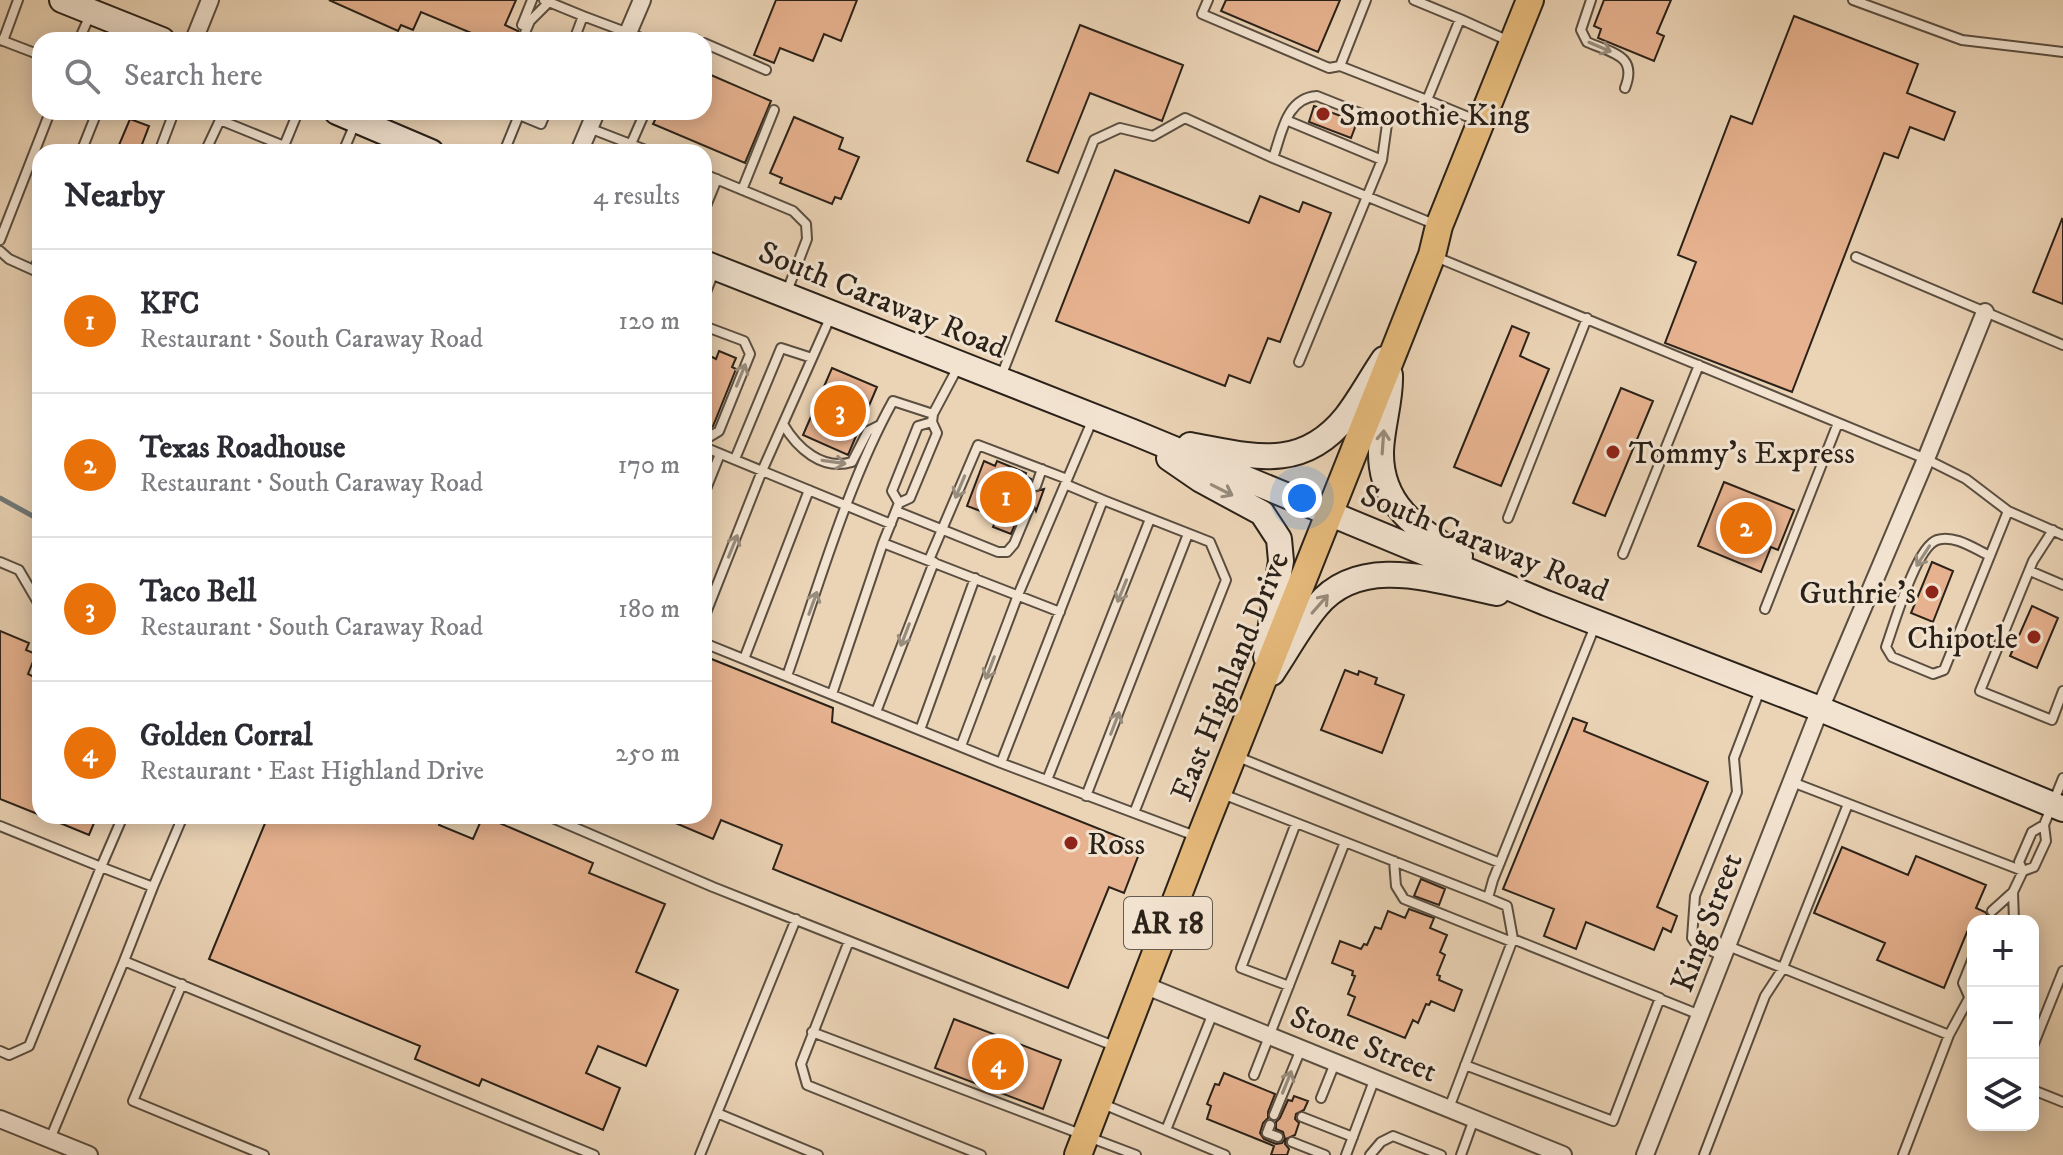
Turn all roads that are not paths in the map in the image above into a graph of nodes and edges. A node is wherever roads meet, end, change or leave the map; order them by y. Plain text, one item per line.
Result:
1 (18, 0) edge
2 (62, 0) edge
3 (210, 0) edge
4 (532, 0) edge
5 (642, 0) edge
6 (1208, 0) edge
7 (1366, 0) edge
8 (1414, 0) edge
9 (1530, 0) edge
10 (1591, 0) edge
11 (1853, 0) edge
12 (546, 1) edge
13 (92, 12) junction
14 (583, 16) junction
15 (1460, 19) junction
16 (83, 32) edge
17 (125, 32) edge
18 (197, 32) edge
19 (522, 32) edge
20 (524, 32) edge
21 (577, 32) edge
22 (617, 32) edge
23 (629, 32) edge
24 (1, 40) edge
25 (1513, 43) junction
26 (712, 46) edge
27 (32, 52) edge
28 (2063, 52) edge
29 (1340, 66) junction
30 (766, 70) dead end
31 (1625, 88) dead end
32 (1427, 100) junction
33 (774, 110) dead end
34 (47, 120) edge
35 (94, 120) edge
36 (171, 120) edge
37 (220, 120) edge
38 (229, 120) edge
39 (295, 120) edge
40 (347, 120) edge
41 (356, 120) edge
42 (513, 120) edge
43 (593, 120) edge
44 (642, 120) edge
45 (1286, 120) junction
46 (1482, 123) junction
47 (38, 144) edge
48 (84, 144) edge
49 (162, 144) edge
50 (209, 144) edge
51 (274, 144) edge
52 (285, 144) edge
53 (344, 144) edge
54 (407, 144) edge
55 (506, 144) edge
56 (582, 144) edge
57 (631, 144) joint
58 (32, 158) edge
59 (1273, 158) junction
60 (1382, 160) junction
61 (712, 177) edge
62 (717, 179) junction
63 (742, 190) junction
64 (712, 191) edge
65 (1367, 197) junction
66 (1439, 226) junction
67 (0, 240) edge
68 (0, 251) edge
69 (1432, 255) junction
70 (1856, 257) dead end
71 (712, 266) edge
72 (32, 270) edge
73 (786, 295) junction
74 (1985, 312) junction
75 (832, 313) junction
76 (1587, 318) junction
77 (712, 329) edge
78 (2063, 345) edge
79 (1394, 351) junction
80 (812, 358) junction
81 (1299, 362) dead end
82 (960, 364) junction
83 (1699, 365) junction
84 (1000, 380) junction
85 (1094, 416) junction
86 (932, 418) junction
87 (1838, 423) junction
88 (783, 424) junction
89 (880, 425) junction
90 (1133, 432) junction
91 (712, 435) edge
92 (712, 450) edge
93 (720, 454) junction
94 (735, 459) junction
95 (1926, 459) junction
96 (1042, 469) junction
97 (762, 471) junction
98 (712, 474) edge
99 (1066, 482) junction
100 (1036, 486) dead end
101 (809, 490) junction
102 (1103, 500) junction
103 (848, 506) junction
104 (897, 507) junction
105 (1029, 508) dead end
106 (2008, 511) junction
107 (1330, 513) junction
108 (1508, 518) dead end
109 (1150, 519) junction
110 (891, 524) junction
111 (942, 529) junction
112 (2053, 530) junction
113 (1188, 534) junction
114 (2063, 535) edge
115 (883, 543) junction
116 (1623, 554) dead end
117 (1990, 556) junction
118 (931, 561) junction
119 (0, 562) edge
120 (2030, 571) junction
121 (975, 578) junction
122 (2063, 585) edge
123 (32, 592) edge
124 (1018, 595) junction
125 (712, 598) edge
126 (1546, 603) junction
127 (1765, 609) dead end
128 (1060, 612) junction
129 (1596, 623) junction
130 (712, 646) edge
131 (744, 659) junction
132 (787, 676) junction
133 (1761, 686) junction
134 (1260, 691) junction
135 (2063, 691) edge
136 (832, 694) junction
137 (1820, 709) junction
138 (876, 712) junction
139 (920, 730) junction
140 (961, 746) junction
141 (1234, 755) junction
142 (1001, 763) junction
143 (2063, 778) edge
144 (1047, 780) junction
145 (1791, 782) junction
146 (1220, 792) junction
147 (1086, 796) junction
148 (1848, 804) junction
149 (1134, 813) junction
150 (2053, 813) edge
151 (1296, 823) junction
152 (120, 824) edge
153 (180, 824) edge
154 (567, 824) edge
155 (0, 826) edge
156 (1200, 838) junction
157 (1345, 842) junction
158 (1394, 861) junction
159 (1500, 863) junction
160 (101, 867) junction
161 (2023, 871) junction
162 (153, 887) junction
163 (2013, 892) junction
164 (1488, 898) junction
165 (1992, 911) dead end
166 (2014, 915) edge
167 (796, 919) junction
168 (1513, 940) junction
169 (849, 941) junction
170 (1725, 951) junction
171 (124, 961) junction
172 (1782, 970) junction
173 (2063, 971) edge
174 (182, 984) junction
175 (1144, 985) junction
176 (1289, 986) junction
177 (1660, 999) junction
178 (1967, 1006) edge
179 (1213, 1013) junction
180 (1700, 1015) junction
181 (2039, 1023) edge
182 (812, 1032) junction
183 (1270, 1035) junction
184 (1949, 1035) junction
185 (1119, 1048) junction
186 (1301, 1048) junction
187 (0, 1051) edge
188 (1335, 1063) junction
189 (1465, 1065) junction
190 (1254, 1075) dead end
191 (1375, 1078) junction
192 (2039, 1092) edge
193 (1321, 1098) dead end
194 (1099, 1102) junction
195 (2063, 1102) edge
196 (1449, 1108) junction
197 (1288, 1111) dead end
198 (717, 1113) junction
199 (1302, 1117) dead end
200 (1475, 1118) junction
201 (0, 1119) edge
202 (1270, 1125) dead end
203 (1166, 1130) junction
204 (1278, 1137) dead end
205 (1353, 1137) junction
206 (1292, 1142) dead end
207 (1082, 1145) edge
208 (46, 1147) edge
209 (89, 1155) edge
210 (264, 1155) edge
211 (594, 1155) edge
212 (700, 1155) edge
213 (818, 1155) edge
214 (981, 1155) edge
215 (1136, 1155) edge
216 (1225, 1155) edge
217 (1325, 1155) edge
218 (1346, 1155) edge
219 (1370, 1155) edge
220 (1441, 1155) edge
221 (1461, 1155) edge
222 (1563, 1155) edge
223 (1645, 1155) edge
224 (1704, 1155) edge
225 (1903, 1155) edge

1 - 24 lane
2 - 13 main road
3 - 18 street
4 - 19 lane
5 - 23 street
6 - 29 lane
7 - 29 lane
8 - 15 lane
9 - 25 main road, East Highland Drive / AR 18
10 -> 31 lane
11 - 28 lane
12 - 14 lane
12 - 20 lane
13 - 16 lane
13 - 17 main road
14 - 21 lane
14 - 22 lane
15 - 25 lane
15 - 32 lane
24 - 27 lane
25 - 46 main road, East Highland Drive / AR 18
26 - 30 lane
29 - 32 lane
32 - 46 lane
33 - 63 lane
34 - 47 lane
35 - 48 lane
36 - 49 lane
37 - 50 lane
38 - 51 lane
39 - 52 lane
40 - 53 lane
41 - 54 main road
42 - 55 lane
43 - 56 street
43 - 57 lane
44 - 57 lane
45 - 59 lane
45 - 60 lane
45 - 60 lane
46 - 66 main road, East Highland Drive / AR 18
58 - 67 lane
59 - 65 lane
59 - 84 lane
60 - 65 lane
61 - 62 lane
62 - 63 lane
62 - 64 lane
63 - 73 lane
65 - 66 lane
65 - 81 lane
66 - 69 main road, East Highland Drive / AR 18
68 - 72 lane
69 - 76 lane
69 - 79 main road, East Highland Drive / AR 18
70 - 74 lane
71 - 73 main road, South Caraway Road
73 - 75 main road, South Caraway Road
74 - 78 lane
74 - 95 street, King Street
75 - 80 lane
75 - 82 main road, South Caraway Road
76 - 83 lane
76 - 108 lane
91 -> 77 lane
79 - 90 main road
79 - 107 main road, East Highland Drive / AR 18
126 -> 79 main road
80 - 88 lane
80 - 94 lane
82 - 84 main road, South Caraway Road
82 - 86 lane
83 - 87 lane
83 - 116 lane
84 - 85 main road, South Caraway Road
85 - 90 main road, South Caraway Road
85 - 99 lane
86 - 89 lane
86 - 104 lane
86 - 104 lane
87 - 95 lane
87 - 127 lane
88 -> 89 lane
88 - 97 lane
89 - 103 lane
90 - 107 main road, South Caraway Road
90 -> 134 main road
92 - 93 lane
93 - 94 lane
93 - 98 lane
94 - 97 lane
95 - 106 lane
95 - 137 street, King Street
96 - 99 lane
96 - 100 lane
96 -> 111 lane
97 - 101 lane
125 -> 97 lane
99 - 102 lane
99 - 124 lane
101 - 103 lane
101 - 131 lane
102 - 109 lane
102 - 128 lane
103 - 110 lane
132 -> 103 lane
104 - 110 lane
104 - 111 lane
105 - 111 lane
106 - 112 lane
106 - 117 lane
107 - 126 main road, South Caraway Road
107 - 134 main road, East Highland Drive / AR 18
109 - 113 lane
109 -> 144 lane
110 - 115 lane
111 - 118 lane
112 - 114 lane
112 - 120 lane
147 -> 113 lane
113 - 149 lane
115 - 118 lane
115 - 136 lane
117 -> 117 lane
118 - 121 lane
118 -> 138 lane
119 - 123 lane
120 - 122 lane
120 - 135 lane
121 - 124 lane
121 - 139 lane
124 - 128 lane
124 -> 140 lane
126 - 129 main road, South Caraway Road
134 -> 126 main road
128 - 142 lane
129 - 133 main road, South Caraway Road
129 - 159 lane
130 - 131 lane
131 - 132 lane
132 - 136 lane
133 - 137 main road, South Caraway Road
133 - 170 lane
134 - 141 main road, East Highland Drive / AR 18
136 - 138 lane
137 - 145 street, King Street
137 - 150 main road, South Caraway Road
138 - 139 lane
139 - 140 lane
140 - 142 lane
141 - 146 main road, East Highland Drive / AR 18
141 - 159 lane
142 - 144 lane
143 - 150 lane
144 - 147 lane
145 - 148 lane
145 - 170 street, King Street
146 - 151 lane
146 - 156 main road, East Highland Drive / AR 18
147 - 149 lane
148 - 161 lane
148 - 172 lane
149 - 156 lane
150 - 161 lane
150 - 161 lane
151 - 157 lane
151 - 176 lane
152 - 160 lane
153 - 162 lane
154 - 167 lane
155 - 160 lane
156 - 175 main road, East Highland Drive / AR 18
157 - 158 lane
157 - 176 lane
158 - 164 lane
158 - 168 lane
159 - 164 lane
160 - 162 lane
160 - 187 lane
161 - 163 lane
162 - 171 lane
163 - 165 lane
163 - 166 lane
164 - 168 lane
167 - 169 lane
167 - 198 lane
168 - 177 lane
168 - 189 lane
169 - 182 lane
169 - 185 lane
170 - 172 lane
170 - 180 street, King Street
171 - 174 lane
171 - 208 lane
172 - 184 lane
172 - 224 lane
173 - 181 lane
174 - 210 lane
174 - 211 lane
175 - 179 street, Stone Street
175 - 185 main road, East Highland Drive / AR 18
176 - 183 lane
177 - 180 lane
177 - 189 lane
178 - 184 lane
179 - 183 street, Stone Street
179 - 203 lane
180 - 223 street, King Street
182 - 207 lane
182 - 214 lane
183 - 186 street, Stone Street
183 - 190 lane
184 - 225 lane
185 - 194 main road, East Highland Drive / AR 18
186 - 188 street, Stone Street
197 -> 186 lane
188 - 191 street, Stone Street
188 - 193 lane
189 - 196 lane
191 - 196 street, Stone Street
191 - 205 lane
192 - 195 lane
194 - 203 lane
194 - 207 main road, East Highland Drive / AR 18
196 - 200 street, Stone Street
198 - 212 lane
198 - 213 lane
199 - 205 lane
200 - 221 lane
200 - 222 street, Stone Street
201 - 208 street
202 - 204 lane
203 - 216 lane
205 - 218 lane
206 - 217 lane
207 - 215 lane
208 - 209 street
219 - 220 lane

